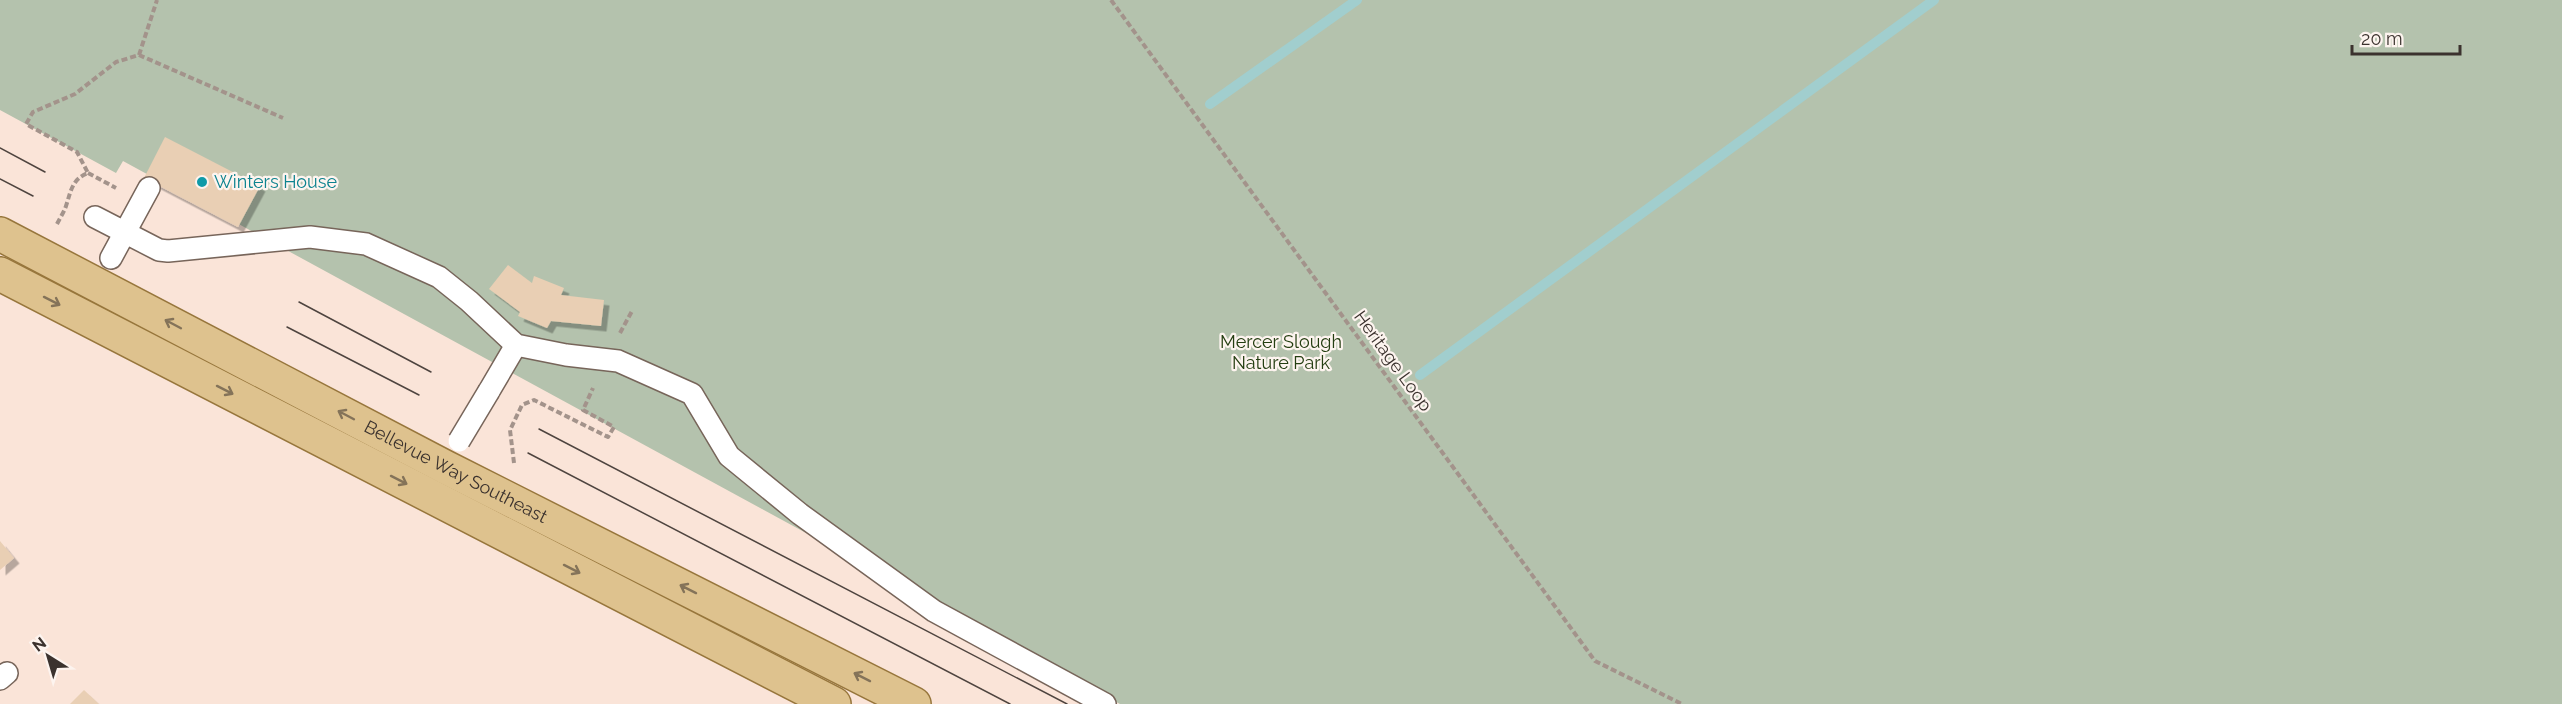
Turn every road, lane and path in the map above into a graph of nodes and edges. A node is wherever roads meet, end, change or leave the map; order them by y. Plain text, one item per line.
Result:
1 (157, 0) edge
2 (1111, 0) edge
3 (139, 55) junction
4 (283, 118) dead end
5 (149, 188) dead end
6 (95, 217) dead end
7 (54, 229) dead end
8 (126, 232) junction
9 (0, 234) edge
10 (111, 258) dead end
11 (0, 274) edge
12 (632, 310) dead end
13 (516, 345) junction
14 (606, 360) junction
15 (452, 454) junction
16 (516, 473) dead end
17 (834, 704) edge
18 (914, 704) edge
19 (1105, 704) edge
20 (1682, 704) edge

1 - 3 path
2 - 20 path, Heritage Loop
3 - 4 path
3 - 7 path
5 - 8 lane
6 - 8 lane
8 - 10 lane
8 - 13 lane
15 -> 9 main road, Bellevue Way Southeast
11 -> 17 main road, Bellevue Way Southeast
12 - 14 path
13 - 14 lane
13 - 15 lane, bridge
14 - 16 path
14 - 19 lane
18 -> 15 main road, Bellevue Way Southeast

